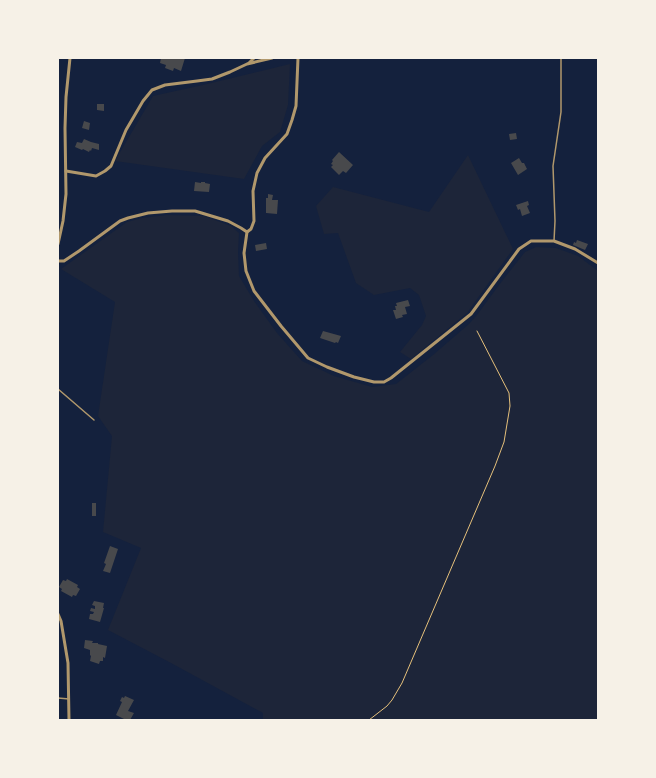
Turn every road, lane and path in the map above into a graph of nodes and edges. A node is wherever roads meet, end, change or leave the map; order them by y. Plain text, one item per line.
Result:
1 (70, 58) edge
2 (254, 58) edge
3 (272, 58) edge
4 (298, 58) edge
5 (561, 58) edge
6 (247, 64) junction
7 (66, 171) junction
8 (247, 232) junction
9 (554, 241) junction
10 (58, 244) edge
11 (58, 261) edge
12 (598, 263) edge
13 (477, 331) dead end
14 (58, 389) edge
15 (94, 420) dead end
16 (58, 614) edge
17 (58, 698) edge
18 (69, 699) junction
19 (69, 720) edge
20 (370, 720) edge

1 - 7 street
2 - 6 street
3 - 6 street
4 - 8 street
5 - 9 lane
6 - 7 street
7 - 10 street
8 - 9 street
8 - 11 street
9 - 12 street
13 - 20 path
14 - 15 lane
16 - 18 street
17 - 18 lane
18 - 19 street

